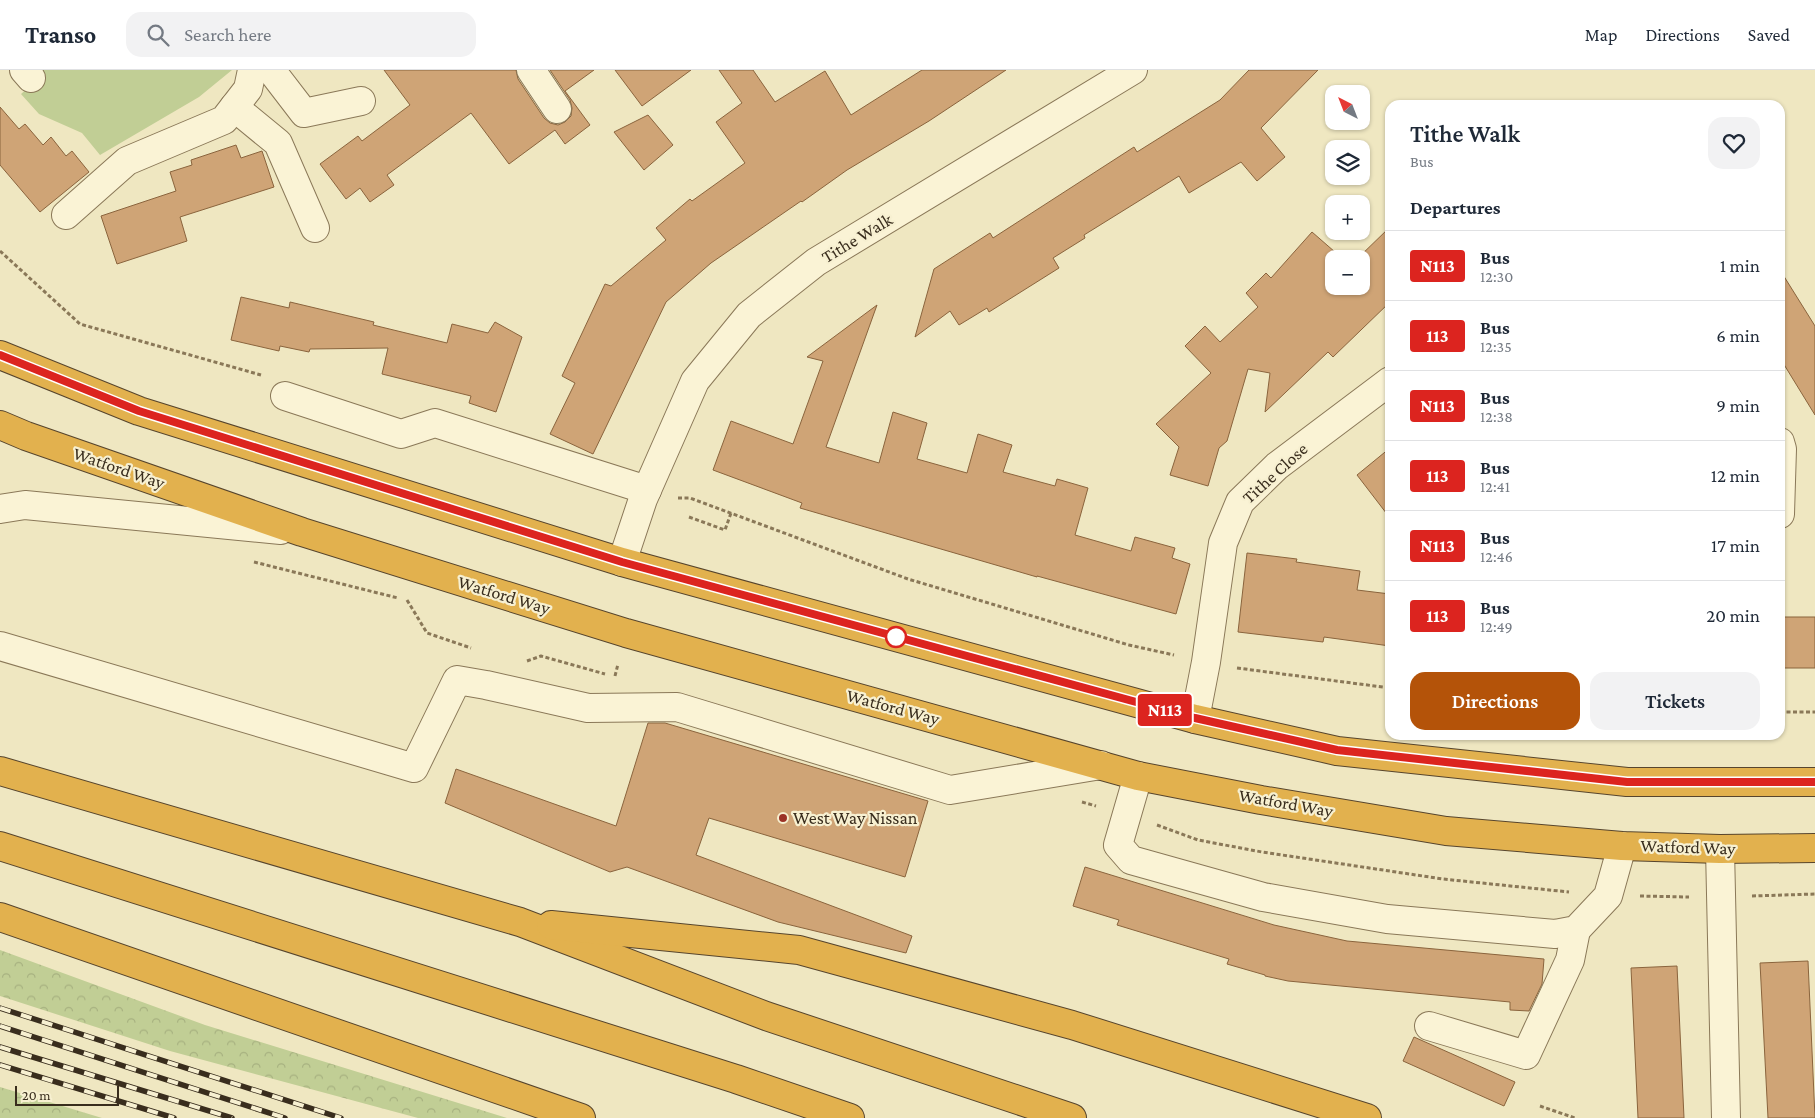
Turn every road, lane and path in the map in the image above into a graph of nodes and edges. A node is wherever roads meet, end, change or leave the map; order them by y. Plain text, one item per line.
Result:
1 (252, 70) edge
2 (272, 70) edge
3 (531, 70) edge
4 (1133, 70) edge
5 (361, 101) dead end
6 (234, 107) junction
7 (557, 109) dead end
8 (66, 216) dead end
9 (315, 228) dead end
10 (0, 250) edge
11 (16, 265) dead end
12 (0, 355) edge
13 (1385, 385) edge
14 (285, 396) dead end
15 (0, 425) edge
16 (645, 494) junction
17 (0, 509) edge
18 (731, 513) junction
19 (689, 517) dead end
20 (302, 532) junction
21 (622, 562) junction
22 (407, 600) dead end
23 (0, 646) edge
24 (472, 648) dead end
25 (526, 661) dead end
26 (1206, 662) junction
27 (618, 664) dead end
28 (605, 674) dead end
29 (614, 677) dead end
30 (1385, 687) edge
31 (1785, 712) edge
32 (1815, 712) edge
33 (1195, 718) junction
34 (1101, 765) junction
35 (0, 771) edge
36 (1138, 776) junction
37 (1815, 782) edge
38 (0, 846) edge
39 (1622, 846) junction
40 (1815, 848) edge
41 (1720, 849) junction
42 (0, 917) edge
43 (520, 922) junction
44 (1576, 930) junction
45 (1428, 1026) dead end
46 (1540, 1106) dead end
47 (582, 1118) edge
48 (850, 1118) edge
49 (1072, 1118) edge
50 (1367, 1118) edge
51 (1575, 1118) edge
52 (1726, 1118) edge

1 - 6 street
2 - 5 street
3 - 7 street
4 - 16 street, Tithe Walk
6 - 8 street
6 - 9 street
10 - 11 path
12 - 21 highway
13 - 26 street, Tithe Close
14 - 16 street
15 - 20 highway, Watford Way
16 - 18 path
16 - 21 street, Tithe Walk
17 - 20 street
18 - 19 path
18 - 26 path
20 - 34 highway, Watford Way
21 - 33 highway
22 - 24 path
23 - 34 street
25 - 28 path
26 - 30 path
26 - 33 street, Tithe Close
27 - 29 path
31 - 32 path
33 - 37 highway
34 - 36 highway, Watford Way
35 - 43 highway
36 - 39 highway, Watford Way
36 - 44 street
38 - 48 highway
39 - 41 highway, Watford Way
39 - 44 street
40 - 41 highway, Watford Way
41 - 52 street
42 - 47 highway
43 - 49 highway
43 - 50 highway
44 - 45 street
46 - 51 path

